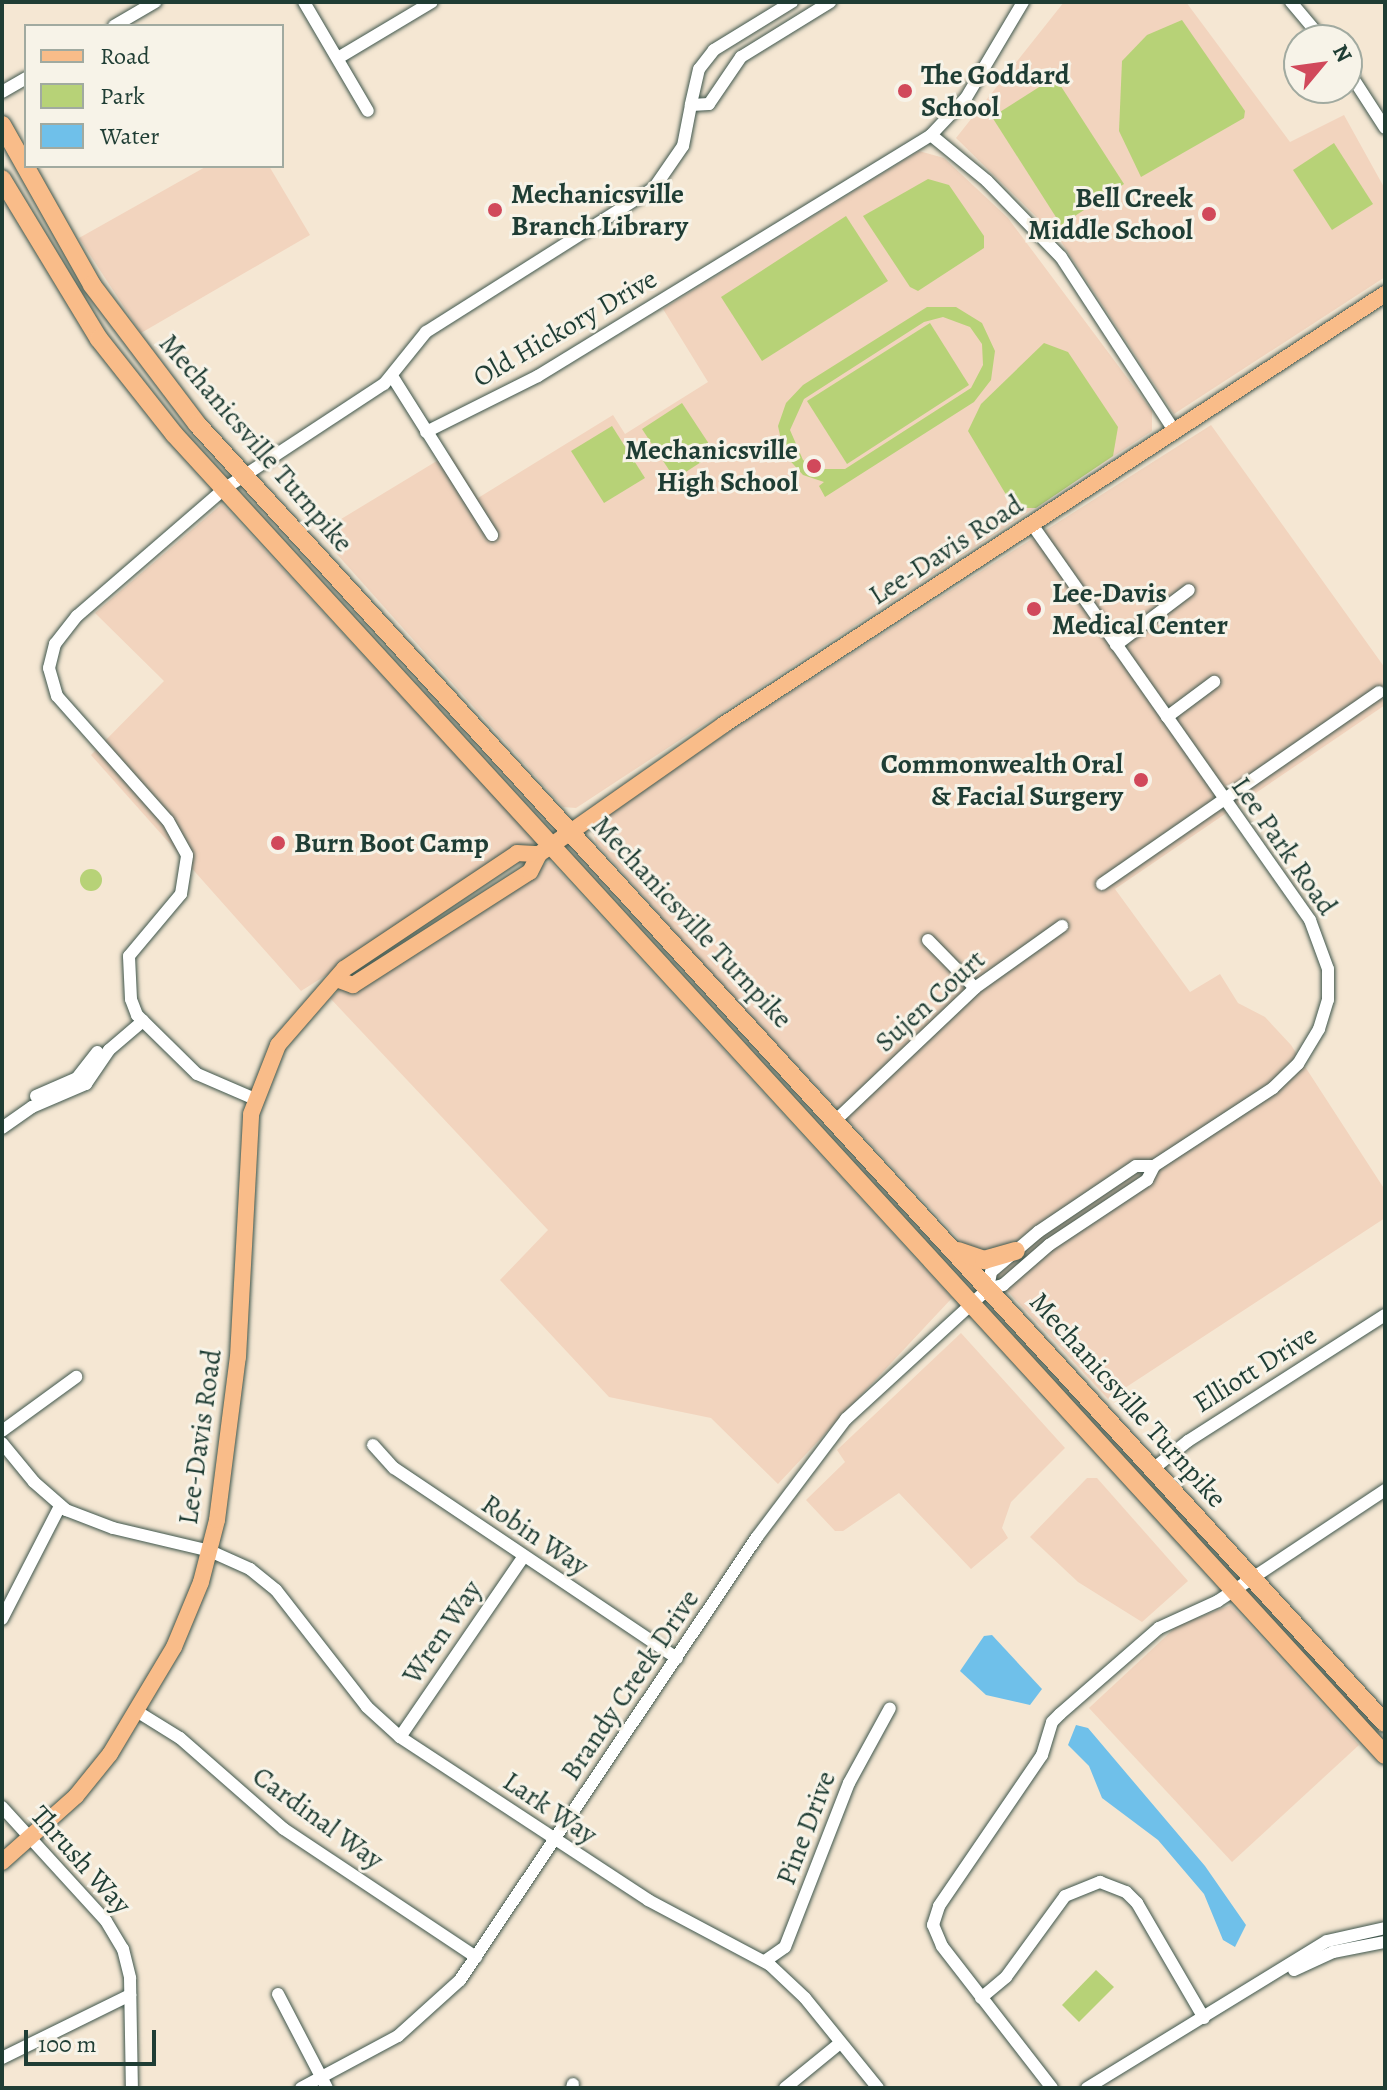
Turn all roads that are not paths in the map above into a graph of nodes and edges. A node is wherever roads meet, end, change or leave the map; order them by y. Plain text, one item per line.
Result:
1 (155, 2) edge
2 (304, 2) edge
3 (432, 2) edge
4 (792, 2) edge
5 (830, 2) edge
6 (1023, 2) edge
7 (1291, 2) edge
8 (117, 24) edge
9 (1310, 24) edge
10 (338, 58) junction
11 (24, 79) edge
12 (2, 92) edge
13 (1363, 94) edge
14 (691, 105) junction
15 (368, 111) dead end
16 (2, 125) edge
17 (1385, 128) edge
18 (931, 135) junction
19 (24, 163) edge
20 (27, 168) edge
21 (2, 179) edge
22 (1385, 294) edge
23 (392, 376) junction
24 (359, 400) junction
25 (407, 402) junction
26 (426, 432) junction
27 (1175, 432) junction
28 (243, 474) junction
29 (224, 489) junction
30 (1032, 525) junction
31 (492, 535) dead end
32 (1189, 590) dead end
33 (1116, 645) junction
34 (1214, 682) dead end
35 (1379, 692) dead end
36 (1167, 717) junction
37 (1224, 801) junction
38 (570, 831) junction
39 (546, 849) junction
40 (1102, 884) dead end
41 (447, 903) junction
42 (1062, 926) dead end
43 (928, 940) dead end
44 (409, 949) junction
45 (339, 980) junction
46 (975, 988) junction
47 (140, 1018) junction
48 (255, 1099) junction
49 (2, 1120) edge
50 (836, 1120) junction
51 (2, 1128) edge
52 (1154, 1166) junction
53 (947, 1244) junction
54 (1016, 1251) junction
55 (988, 1289) junction
56 (971, 1303) junction
57 (1385, 1315) edge
58 (76, 1377) dead end
59 (2, 1431) edge
60 (2, 1443) edge
61 (373, 1445) dead end
62 (1153, 1469) junction
63 (1385, 1490) edge
64 (60, 1506) junction
65 (210, 1551) junction
66 (524, 1556) junction
67 (1252, 1577) junction
68 (1232, 1589) junction
69 (2, 1619) edge
70 (677, 1658) junction
71 (890, 1708) dead end
72 (138, 1712) junction
73 (1385, 1723) edge
74 (400, 1737) junction
75 (1385, 1755) edge
76 (2, 1807) edge
77 (30, 1839) junction
78 (555, 1839) junction
79 (2, 1862) edge
80 (1385, 1928) edge
81 (1385, 1942) edge
82 (476, 1957) junction
83 (765, 1961) junction
84 (1248, 1992) junction
85 (278, 1994) dead end
86 (130, 1995) junction
87 (981, 1998) junction
88 (1204, 2018) junction
89 (840, 2043) junction
90 (2, 2058) edge
91 (324, 2082) edge
92 (1107, 2083) edge
93 (132, 2088) edge
94 (301, 2088) edge
95 (785, 2088) edge
96 (878, 2088) edge
97 (1052, 2088) edge
98 (1087, 2088) edge

1 - 8 street
2 - 10 street
3 - 10 street
4 - 14 street
5 - 14 street
6 - 18 street, Old Hickory Drive
7 - 9 street
10 - 15 street
11 - 12 street
13 - 17 street
14 - 23 street
16 - 19 highway, Mechanicsville Turnpike
18 - 26 street, Old Hickory Drive
18 - 27 street
20 - 28 highway, Mechanicsville Turnpike
21 - 29 highway, Mechanicsville Turnpike
22 - 27 main road, Lee-Davis Road
23 - 24 street
23 - 25 street
24 - 25 street
24 - 28 street
25 - 26 street
26 - 31 street
27 - 30 main road, Lee-Davis Road
28 - 29 street
28 - 38 highway, Mechanicsville Turnpike
29 - 39 highway, Mechanicsville Turnpike
29 - 47 street
30 - 33 street, Lee Park Road
30 - 38 main road, Lee-Davis Road
32 - 33 street
33 - 36 street, Lee Park Road
34 - 36 street
35 - 37 street
36 - 37 street, Lee Park Road
37 - 40 street
37 - 52 street, Lee Park Road
38 - 39 main road, Lee-Davis Road
38 - 50 highway, Mechanicsville Turnpike
39 - 41 main road, Lee-Davis Road
39 - 44 main road, Lee-Davis Road
39 - 56 highway, Mechanicsville Turnpike
41 - 44 main road
41 - 45 main road, Lee-Davis Road
42 - 46 street, Sujen Court
43 - 46 street
44 - 45 main road, Lee-Davis Road
45 - 48 main road, Lee-Davis Road
46 - 50 street, Sujen Court
47 - 48 street
47 - 49 street
47 - 51 street
48 - 65 main road, Lee-Davis Road
50 - 53 highway, Mechanicsville Turnpike
52 - 54 street, Lee Park Road
52 - 55 street, Lee Park Road
53 - 54 highway
53 - 55 highway, Mechanicsville Turnpike
54 - 55 street, Lee Park Road
55 - 56 street, Brandy Creek Drive
55 - 62 highway, Mechanicsville Turnpike
56 - 68 highway, Mechanicsville Turnpike
56 - 70 street, Brandy Creek Drive
57 - 62 street, Elliott Drive
58 - 59 street
60 - 64 street
61 - 66 street, Robin Way
62 - 67 highway, Mechanicsville Turnpike
63 - 67 street
64 - 65 street, Lark Way
64 - 69 street
65 - 72 main road, Lee-Davis Road
65 - 74 street, Lark Way
66 - 70 street, Robin Way
66 - 74 street, Wren Way
67 - 68 street
67 - 73 highway, Mechanicsville Turnpike
68 - 75 highway, Mechanicsville Turnpike
68 - 87 street
70 - 78 street, Brandy Creek Drive
71 - 83 street, Pine Drive
72 - 77 main road, Lee-Davis Road
72 - 82 street, Cardinal Way
74 - 78 street, Lark Way
76 - 77 street, Thrush Way
77 - 79 main road, Lee-Davis Road
77 - 86 street, Thrush Way
78 - 82 street, Brandy Creek Drive
78 - 83 street, Lark Way
80 - 84 street
81 - 84 street
82 - 91 street, Brandy Creek Drive
83 - 89 street, Lark Way
84 - 88 street
85 - 91 street
86 - 90 street
86 - 93 street, Thrush Way
87 - 88 street
87 - 97 street
88 - 92 street
89 - 95 street
89 - 96 street, Lark Way
91 - 94 street, Brandy Creek Drive
92 - 98 street

